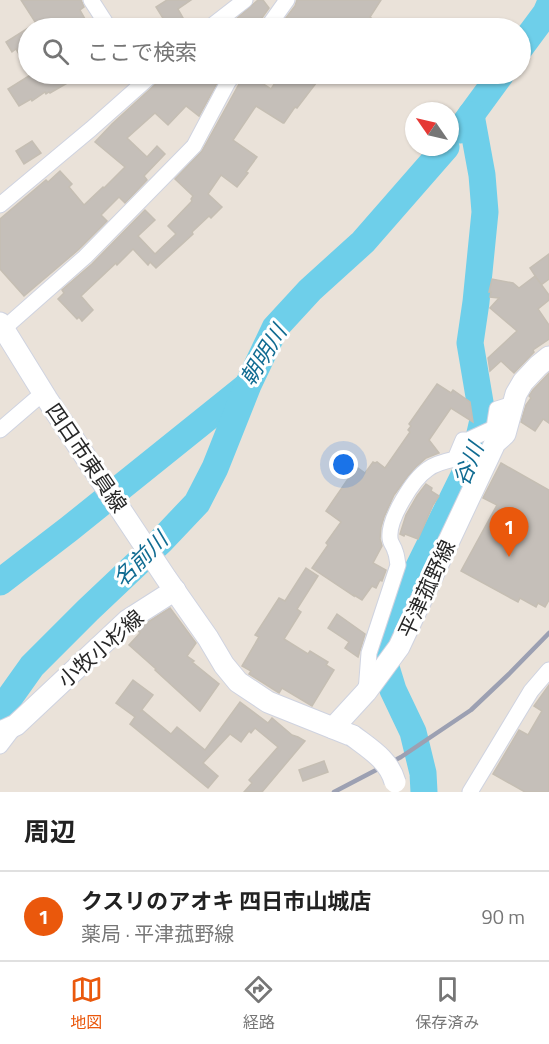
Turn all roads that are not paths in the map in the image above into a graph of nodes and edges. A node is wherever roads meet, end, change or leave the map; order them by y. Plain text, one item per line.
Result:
1 (91, 0) edge
2 (245, 0) edge
3 (287, 0) edge
4 (103, 18) edge
5 (222, 18) edge
6 (274, 18) edge
7 (136, 84) edge
8 (227, 84) edge
9 (0, 206) edge
10 (1, 328) edge
11 (549, 357) edge
12 (45, 396) junction
13 (513, 404) junction
14 (0, 430) edge
15 (170, 584) junction
16 (549, 670) edge
17 (370, 686) junction
18 (343, 732) junction
19 (5, 733) edge
20 (396, 787) edge
21 (470, 792) edge

1 - 4 street
2 - 5 street
3 - 6 street
7 - 9 street
8 - 10 street
10 - 12 main road, 四日市東員線
11 - 13 main road, 平津菰野線
12 - 14 street
12 - 15 main road, 四日市東員線
13 - 17 main road, 平津菰野線
13 - 17 street
15 - 18 main road
15 - 19 main road, 小牧小杉線
16 - 21 street
17 - 18 main road, 平津菰野線
18 - 20 main road, bridge

